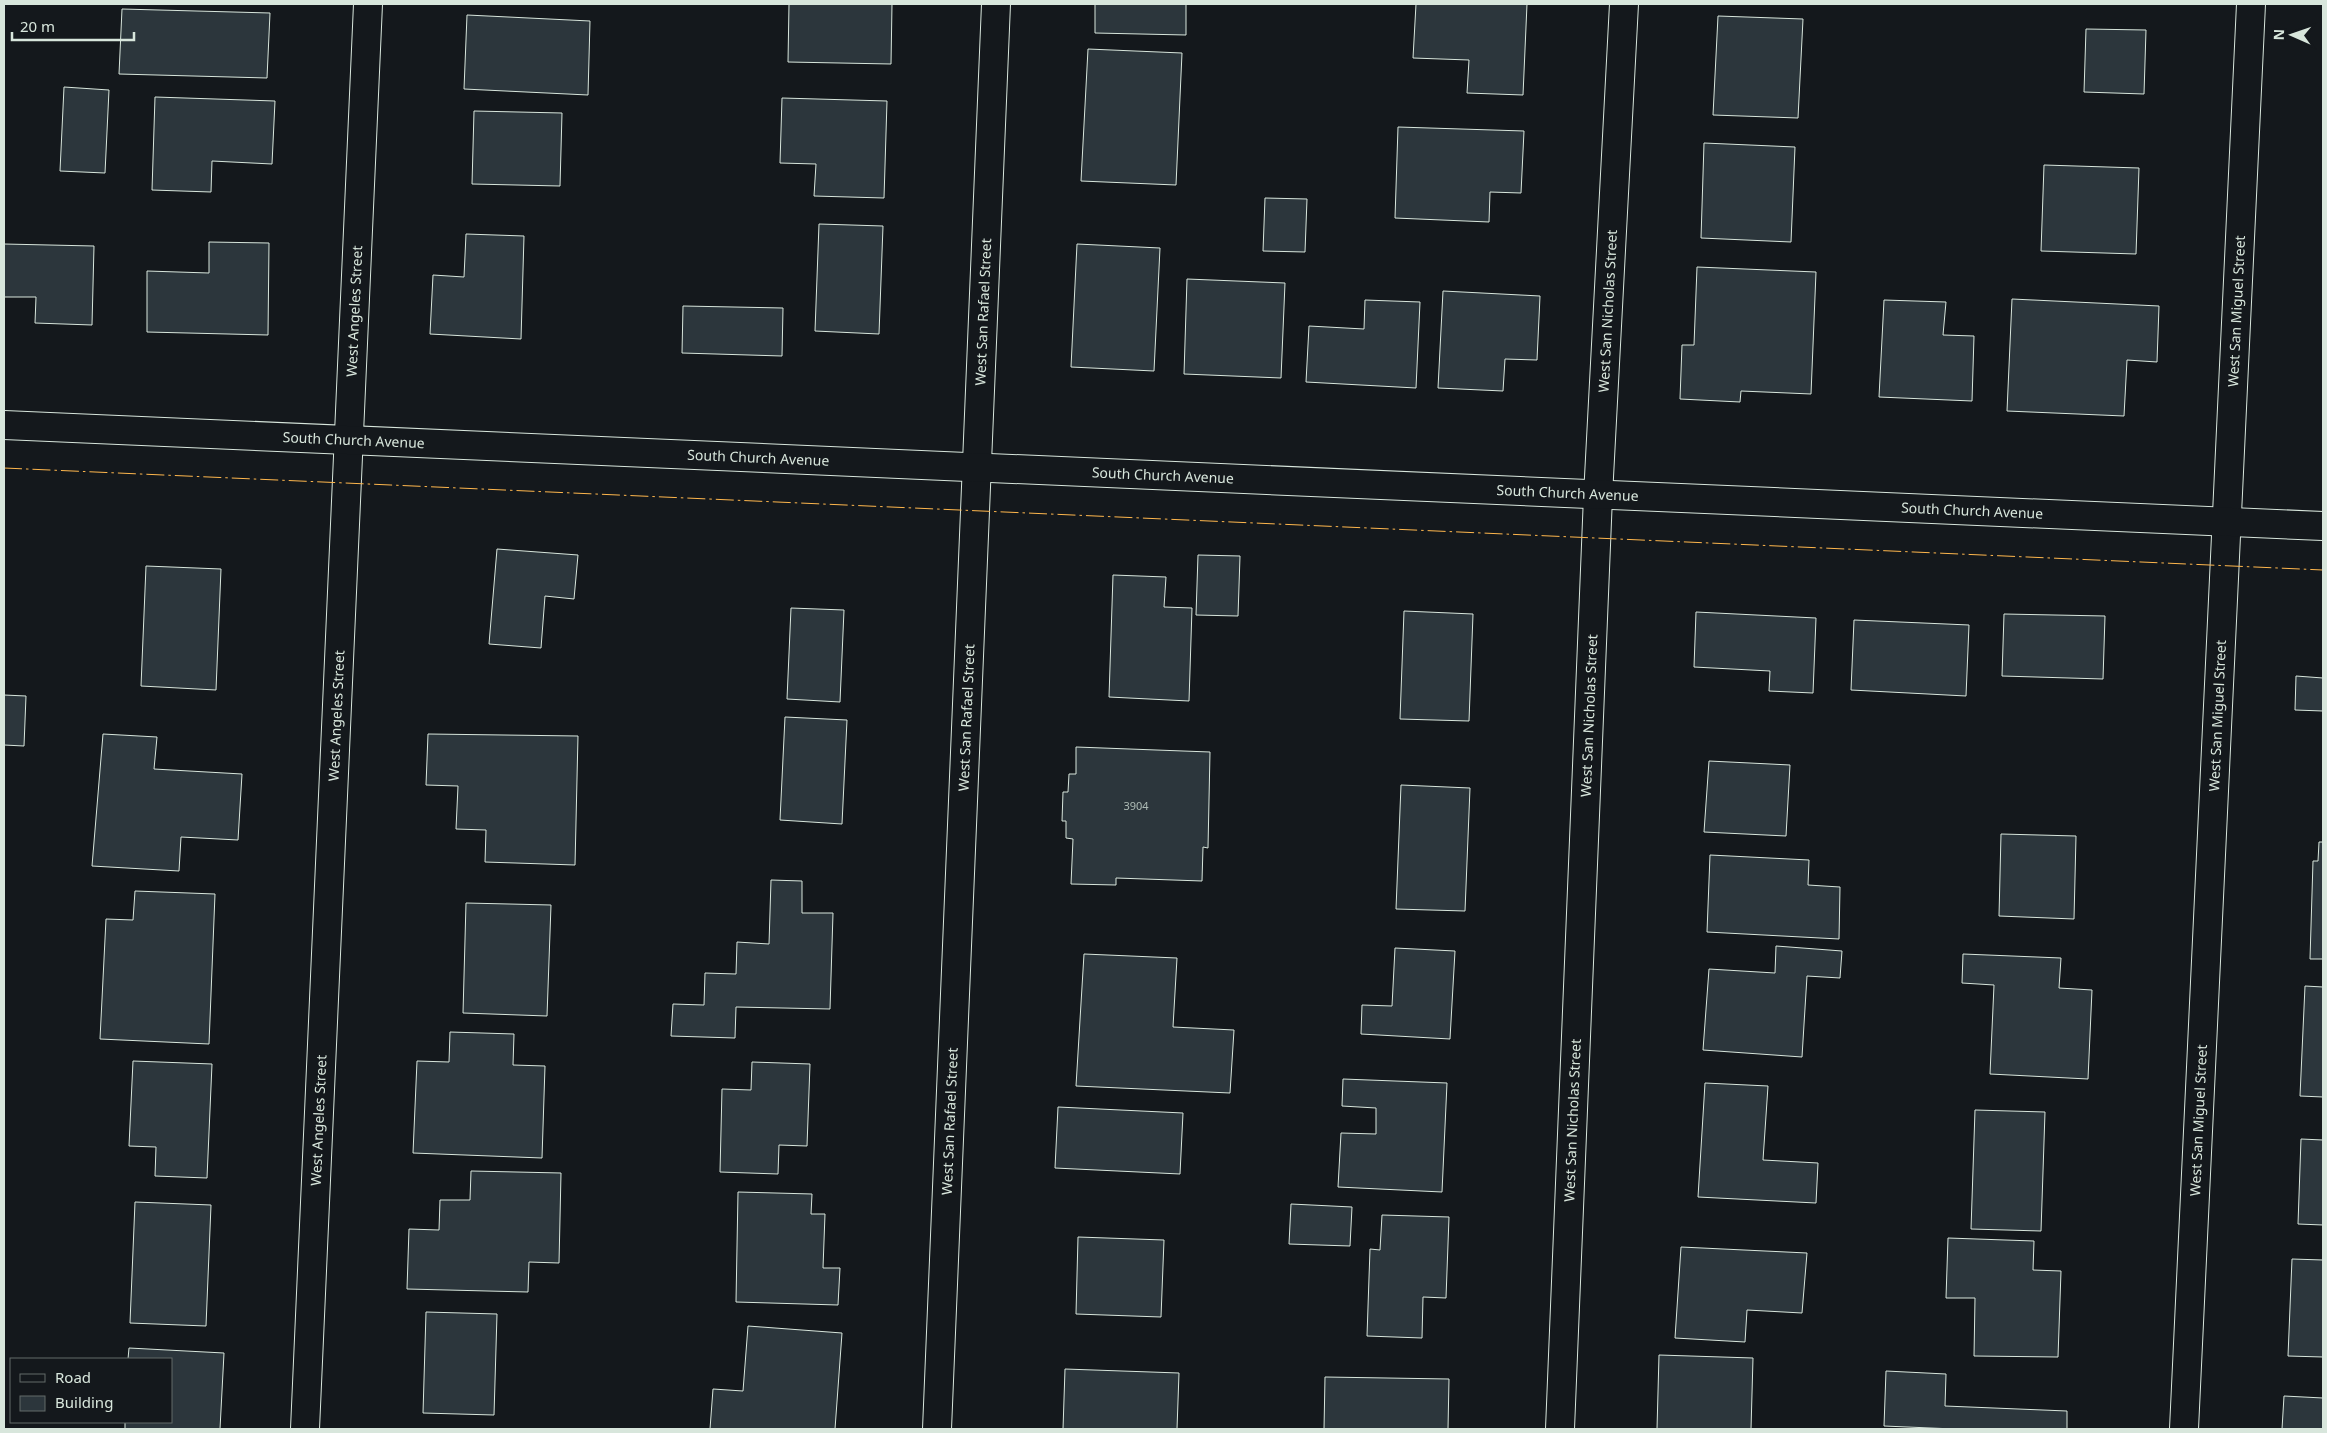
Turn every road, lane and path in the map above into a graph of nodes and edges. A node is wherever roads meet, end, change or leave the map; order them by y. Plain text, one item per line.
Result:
1 (368, 4) edge
2 (996, 4) edge
3 (1624, 4) edge
4 (2251, 4) edge
5 (4, 424) edge
6 (349, 440) junction
7 (977, 469) junction
8 (1598, 496) junction
9 (2228, 522) junction
10 (2323, 526) edge
11 (305, 1429) edge
12 (937, 1429) edge
13 (1560, 1429) edge
14 (2184, 1429) edge

1 - 6 street, West Angeles Street
2 - 7 street, West San Rafael Street
3 - 8 street, West San Nicholas Street
4 - 9 street, West San Miguel Street
5 - 6 street, South Church Avenue
6 - 7 street, South Church Avenue
6 - 11 street, West Angeles Street
7 - 8 street, South Church Avenue
7 - 12 street, West San Rafael Street
8 - 9 street, South Church Avenue
8 - 13 street, West San Nicholas Street
9 - 10 street, South Church Avenue
9 - 14 street, West San Miguel Street

